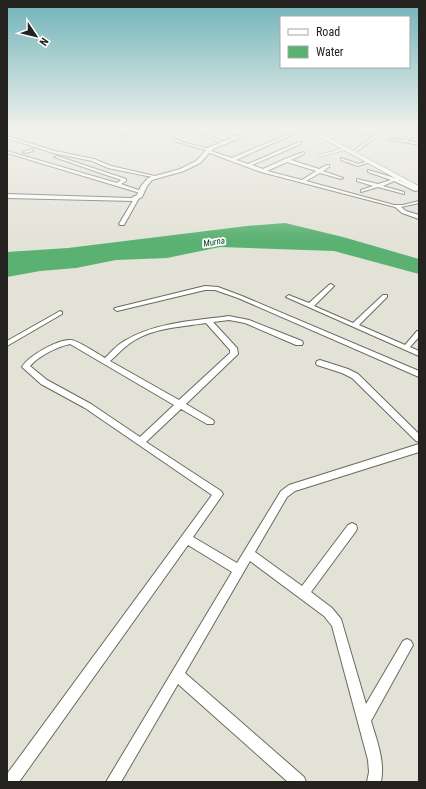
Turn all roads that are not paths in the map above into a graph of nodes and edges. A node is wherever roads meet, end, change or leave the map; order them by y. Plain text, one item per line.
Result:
1 (60, 168) edge
2 (87, 168) edge
3 (114, 168) edge
4 (186, 168) edge
5 (253, 168) edge
6 (270, 168) edge
7 (310, 168) edge
8 (325, 168) edge
9 (378, 168) edge
10 (263, 171) junction
11 (320, 171) junction
12 (370, 171) dead end
13 (157, 177) junction
14 (341, 178) dead end
15 (397, 179) junction
16 (303, 181) junction
17 (384, 183) junction
18 (118, 185) junction
19 (377, 186) junction
20 (418, 188) edge
21 (363, 191) dead end
22 (142, 192) junction
23 (402, 193) dead end
24 (7, 196) edge
25 (137, 198) junction
26 (419, 202) edge
27 (398, 207) junction
28 (419, 217) edge
29 (122, 224) dead end
30 (331, 286) dead end
31 (385, 296) dead end
32 (289, 297) dead end
33 (310, 306) junction
34 (117, 309) dead end
35 (60, 313) dead end
36 (208, 320) junction
37 (355, 325) junction
38 (419, 333) edge
39 (299, 342) dead end
40 (7, 344) edge
41 (406, 348) junction
42 (419, 354) edge
43 (106, 361) junction
44 (320, 364) dead end
45 (419, 374) edge
46 (180, 404) junction
47 (210, 422) dead end
48 (419, 439) edge
49 (140, 442) junction
50 (419, 448) edge
51 (352, 528) dead end
52 (186, 538) junction
53 (248, 553) junction
54 (239, 570) junction
55 (303, 593) junction
56 (407, 645) dead end
57 (177, 674) junction
58 (364, 720) junction
59 (10, 782) edge
60 (113, 782) edge
61 (299, 782) edge
62 (374, 782) edge

1 - 18 street
2 - 18 street
3 - 13 street
4 - 13 street
5 - 10 street
6 - 10 street
7 - 11 street
8 - 11 street
9 - 15 main road
10 - 16 street
11 - 14 street
11 - 16 street
12 - 15 street
13 - 22 street
15 - 17 street
15 - 20 main road
16 - 27 street
17 - 19 street
17 - 19 street
18 - 22 street
19 - 21 street
19 - 23 street
22 - 25 street
24 - 25 street
25 - 29 street
26 - 27 street
27 - 28 street
30 - 33 street
31 - 37 street
32 - 33 street
33 - 37 street
34 - 45 street
35 - 40 street
36 - 39 street
36 - 43 street
36 - 46 street
37 - 41 street
38 - 41 street
41 - 42 street
43 - 46 street
43 - 49 street
44 - 48 street
46 - 47 street
46 - 49 street
49 - 52 street
50 - 53 street
51 - 55 street
52 - 54 street
52 - 59 street
53 - 54 street
53 - 55 street
54 - 57 street
55 - 58 street
56 - 58 street
57 - 60 street
57 - 61 street
58 - 62 street

